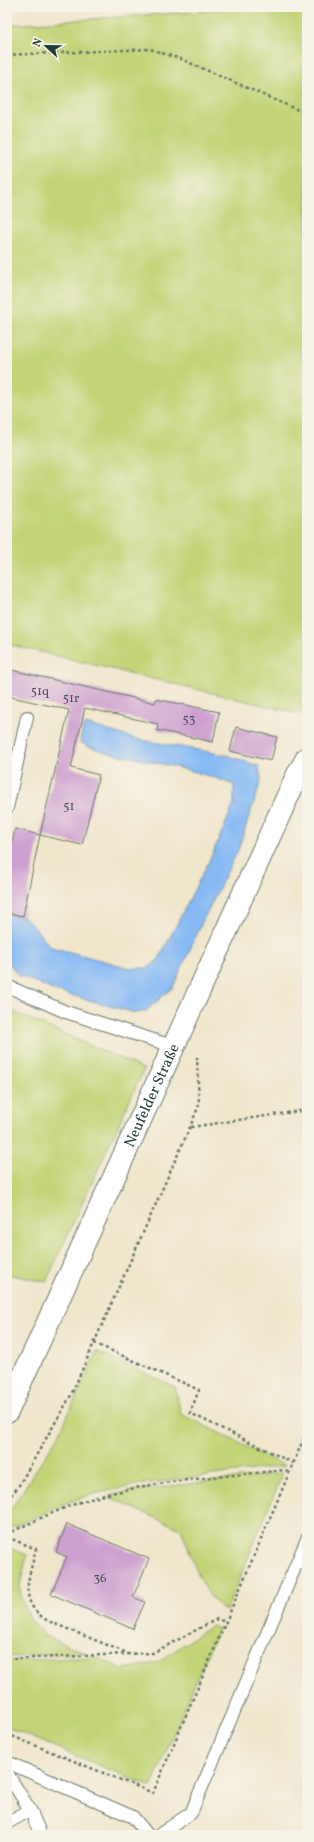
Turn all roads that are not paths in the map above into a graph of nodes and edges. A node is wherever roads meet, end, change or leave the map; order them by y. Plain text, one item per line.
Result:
1 (27, 717) dead end
2 (307, 758) edge
3 (301, 780) edge
4 (9, 783) edge
5 (7, 808) edge
6 (7, 986) edge
7 (172, 1046) junction
8 (7, 1412) edge
9 (307, 1539) edge
10 (7, 1762) edge
11 (7, 1774) edge
12 (30, 1810) junction
13 (7, 1823) edge
14 (41, 1835) edge
15 (148, 1835) edge
16 (159, 1835) edge

1 - 4 lane
2 - 3 street, Neufelder Straße
3 - 7 street, Neufelder Straße
4 - 5 lane
6 - 7 lane
7 - 8 street, Neufelder Straße
9 - 16 lane
10 - 15 lane
11 - 12 lane
12 - 13 lane
12 - 14 lane

